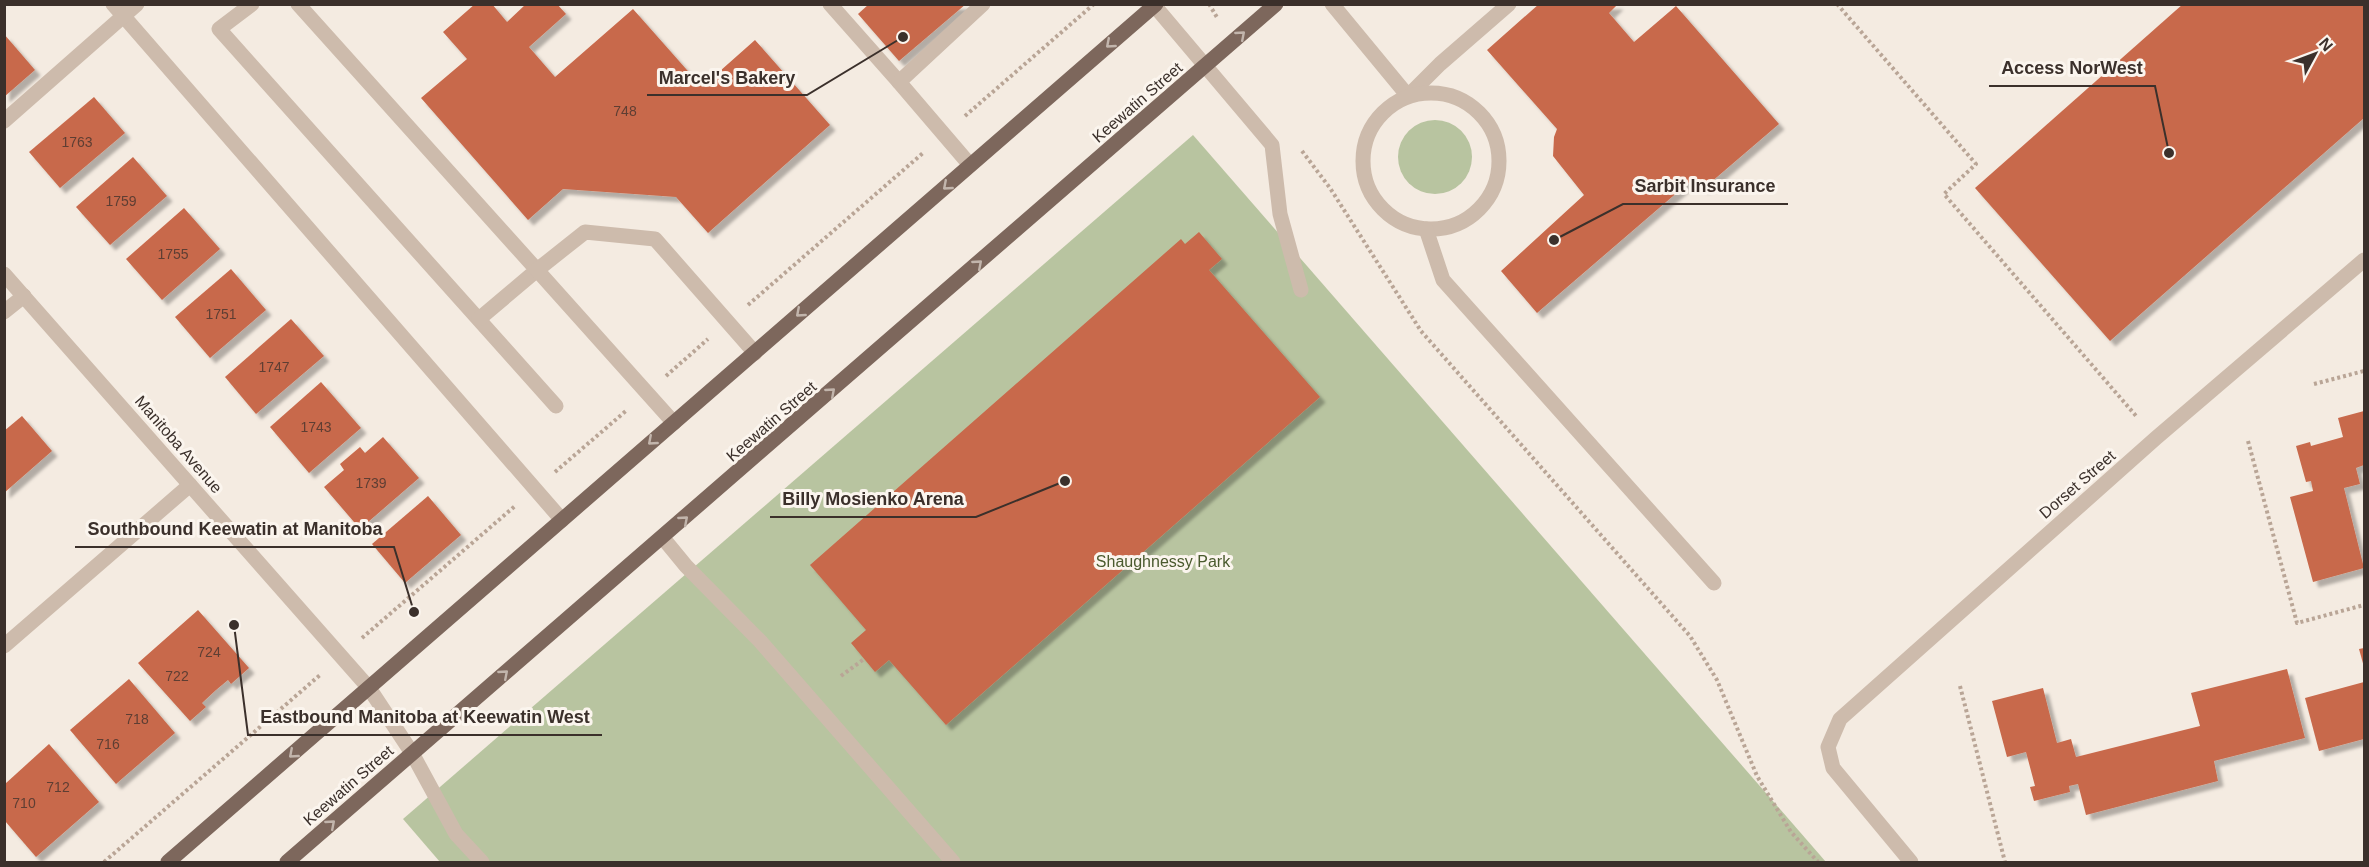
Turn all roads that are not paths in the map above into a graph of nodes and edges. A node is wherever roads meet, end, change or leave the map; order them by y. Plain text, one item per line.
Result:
1 (137, 4) edge
2 (252, 4) edge
3 (298, 4) edge
4 (830, 4) edge
5 (983, 4) edge
6 (1276, 4) edge
7 (1332, 4) edge
8 (1509, 4) edge
9 (1154, 5) edge
10 (119, 10) edge
11 (1206, 66) junction
12 (899, 82) junction
13 (1408, 96) junction
14 (4, 121) edge
15 (970, 165) junction
16 (1426, 229) junction
17 (2364, 260) edge
18 (537, 270) junction
19 (4, 274) edge
20 (1301, 290) dead end
21 (24, 296) junction
22 (4, 312) edge
23 (479, 320) junction
24 (755, 353) junction
25 (556, 406) dead end
26 (674, 423) junction
27 (190, 484) junction
28 (561, 520) junction
29 (663, 538) junction
30 (1714, 583) dead end
31 (4, 646) edge
32 (369, 688) junction
33 (412, 753) junction
34 (168, 862) edge
35 (287, 862) edge
36 (482, 862) edge
37 (953, 862) edge
38 (1911, 862) edge

1 - 10 street
2 - 23 street
3 - 18 street
4 - 12 street
5 - 12 street
11 -> 6 main road, Keewatin Street
7 - 13 street
8 - 13 street
9 - 11 street
9 -> 15 main road
10 - 14 street
10 - 28 street
11 - 20 street
29 -> 11 main road, Keewatin Street
12 - 15 street
13 - 16 street
13 - 16 street
15 -> 24 main road
16 - 30 street
17 - 38 street, Dorset Street
18 - 23 street
18 - 24 street
18 - 26 street
19 - 21 street, Manitoba Avenue
21 - 22 street
21 - 27 street, Manitoba Avenue
23 - 25 street
24 - 26 main road
26 -> 28 main road
27 - 31 street
27 - 32 street, Manitoba Avenue
28 - 32 main road
33 -> 29 main road, Keewatin Street
29 - 37 street
32 - 33 street, Manitoba Avenue
32 -> 34 main road
35 -> 33 main road, Keewatin Street
33 - 36 street, Manitoba Avenue

